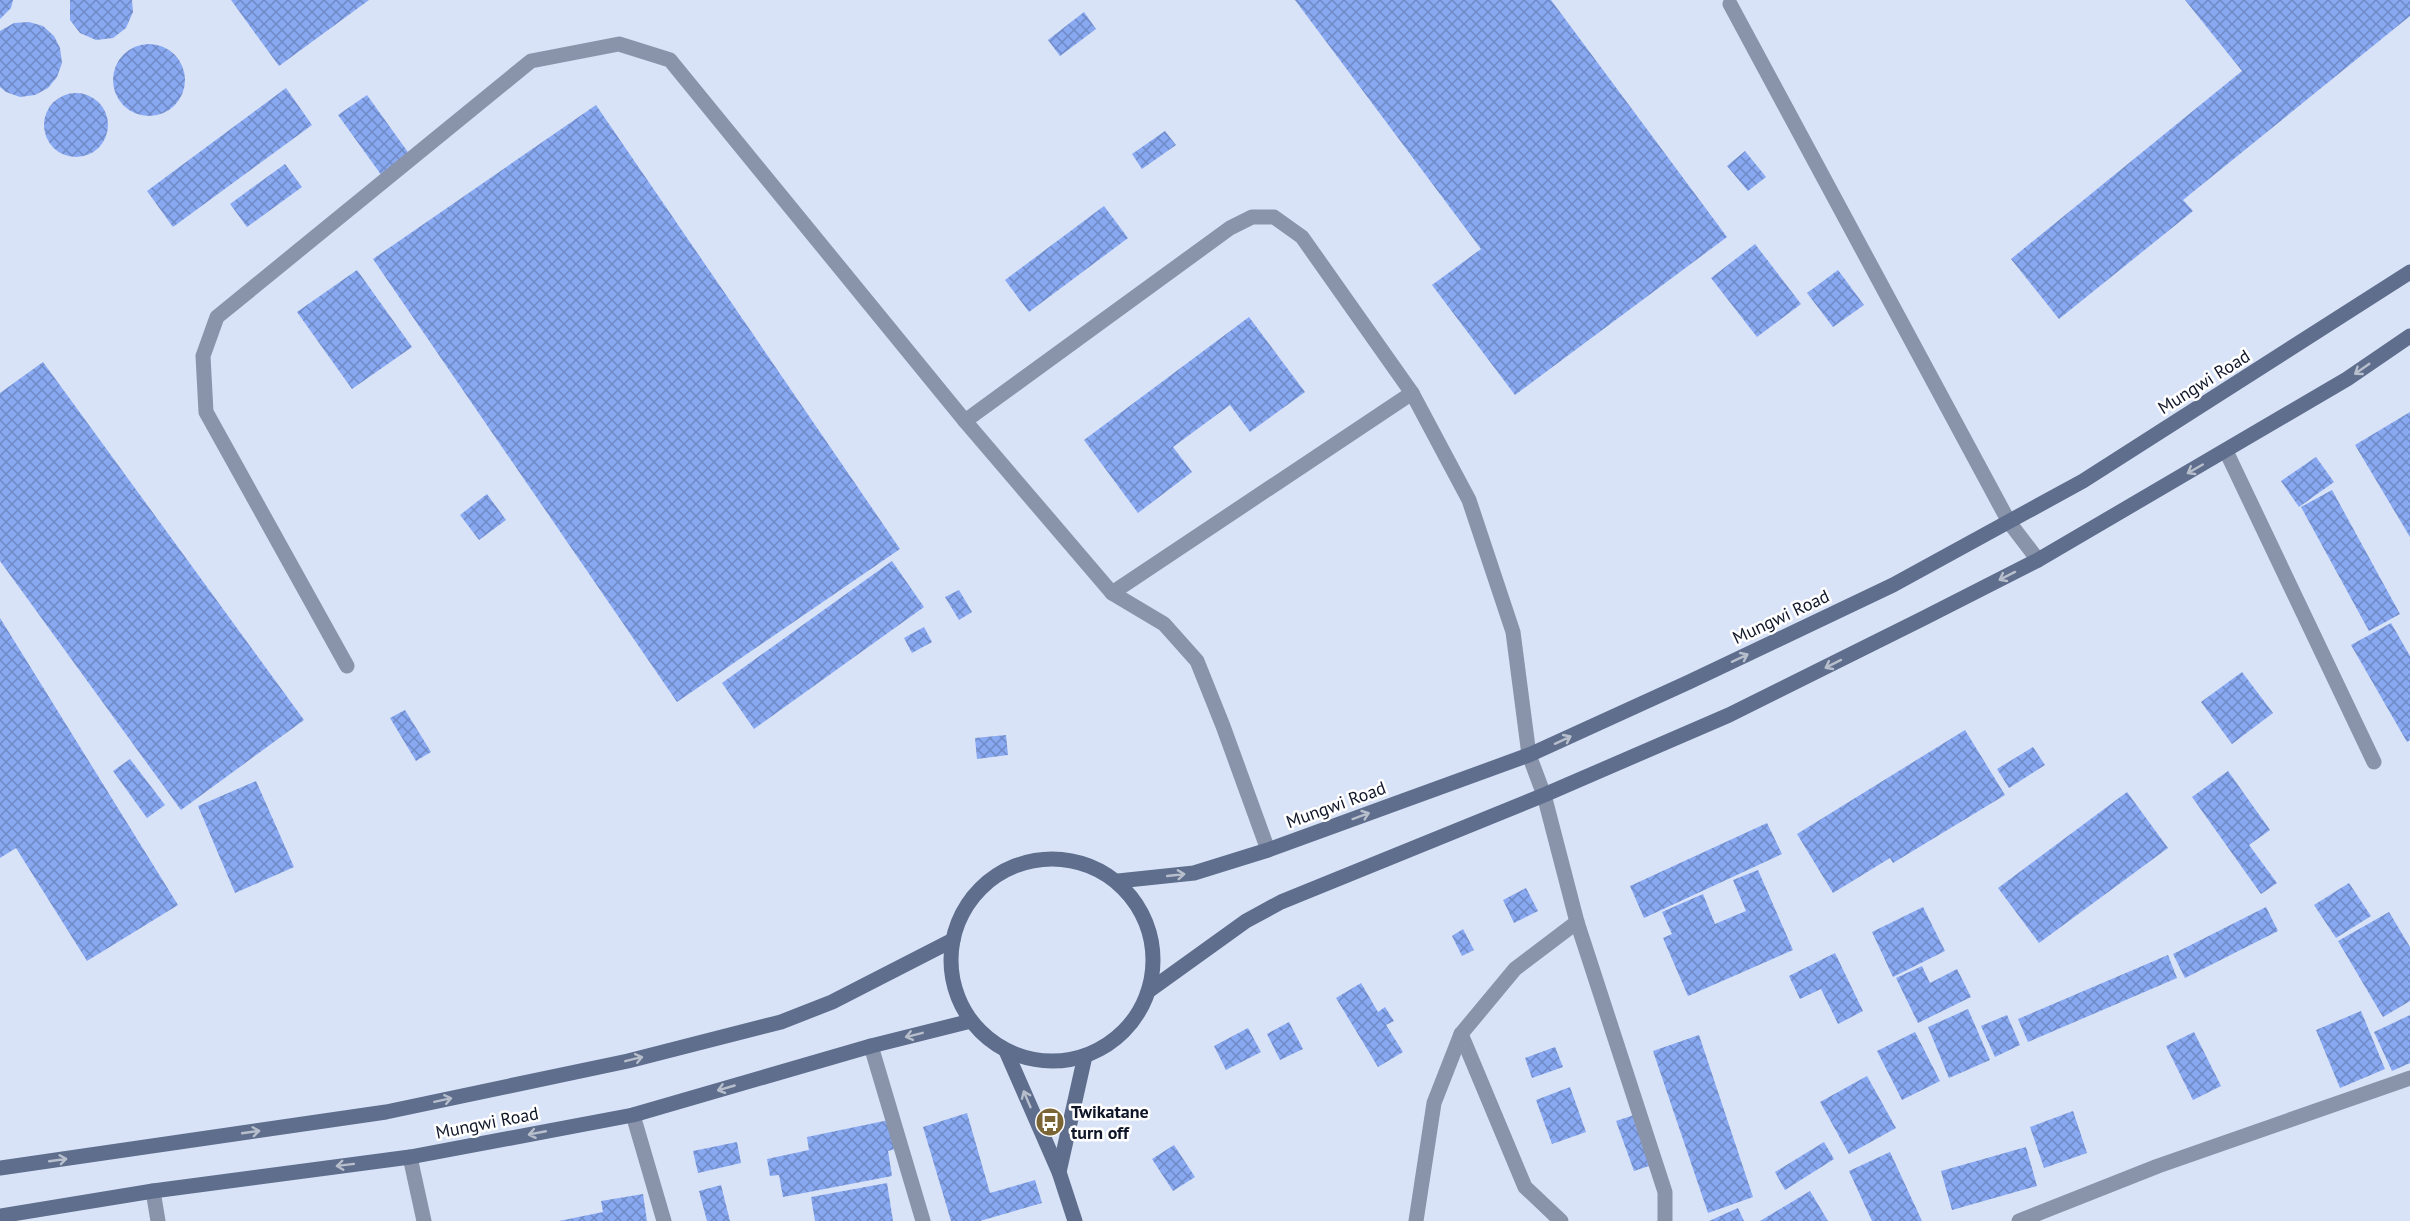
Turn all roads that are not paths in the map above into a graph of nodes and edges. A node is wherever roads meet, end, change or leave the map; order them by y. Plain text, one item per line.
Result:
1 (1730, 4) dead end
2 (2410, 272) edge
3 (2410, 336) edge
4 (1412, 393) junction
5 (965, 421) junction
6 (2226, 451) junction
7 (2009, 522) junction
8 (2038, 560) junction
9 (1112, 593) junction
10 (347, 666) dead end
11 (1530, 755) junction
12 (2374, 762) dead end
13 (1544, 795) junction
14 (1268, 850) junction
15 (1118, 881) junction
16 (1577, 922) junction
17 (953, 940) junction
18 (1150, 990) junction
19 (971, 1021) junction
20 (1461, 1034) junction
21 (871, 1046) junction
22 (1006, 1051) junction
23 (1085, 1056) junction
24 (2410, 1078) edge
25 (633, 1115) junction
26 (411, 1157) junction
27 (0, 1168) edge
28 (1059, 1172) junction
29 (153, 1191) junction
30 (0, 1216) edge
31 (158, 1221) edge
32 (424, 1221) edge
33 (664, 1221) edge
34 (923, 1221) edge
35 (1076, 1221) edge
36 (1416, 1221) edge
37 (1561, 1221) edge
38 (1665, 1221) edge
39 (2019, 1221) edge

1 - 7 street
2 - 7 main road, Mungwi Road
3 -> 6 main road
4 - 5 street
4 - 9 street
4 - 11 street
5 - 9 street
5 - 10 street
6 -> 8 main road
6 - 12 street
7 - 8 street
11 -> 7 main road, Mungwi Road
8 -> 13 main road
9 - 14 street
11 - 13 street
14 -> 11 main road, Mungwi Road
13 - 16 street
13 - 18 main road
15 -> 14 main road, Mungwi Road
15 - 17 main road
15 - 18 main road
16 - 20 street
16 - 38 street
17 - 19 main road
27 -> 17 main road, Mungwi Road
18 - 23 main road
19 -> 21 main road, Mungwi Road
19 - 22 main road
20 - 36 street
20 - 37 street
21 -> 25 main road, Mungwi Road
21 - 34 street
22 - 23 main road
28 -> 22 main road
23 - 28 main road
24 - 39 street
25 -> 26 main road, Mungwi Road
25 - 33 street
26 -> 29 main road, Mungwi Road
26 - 32 street
28 - 35 main road
29 - 30 main road, Mungwi Road
29 - 31 street

